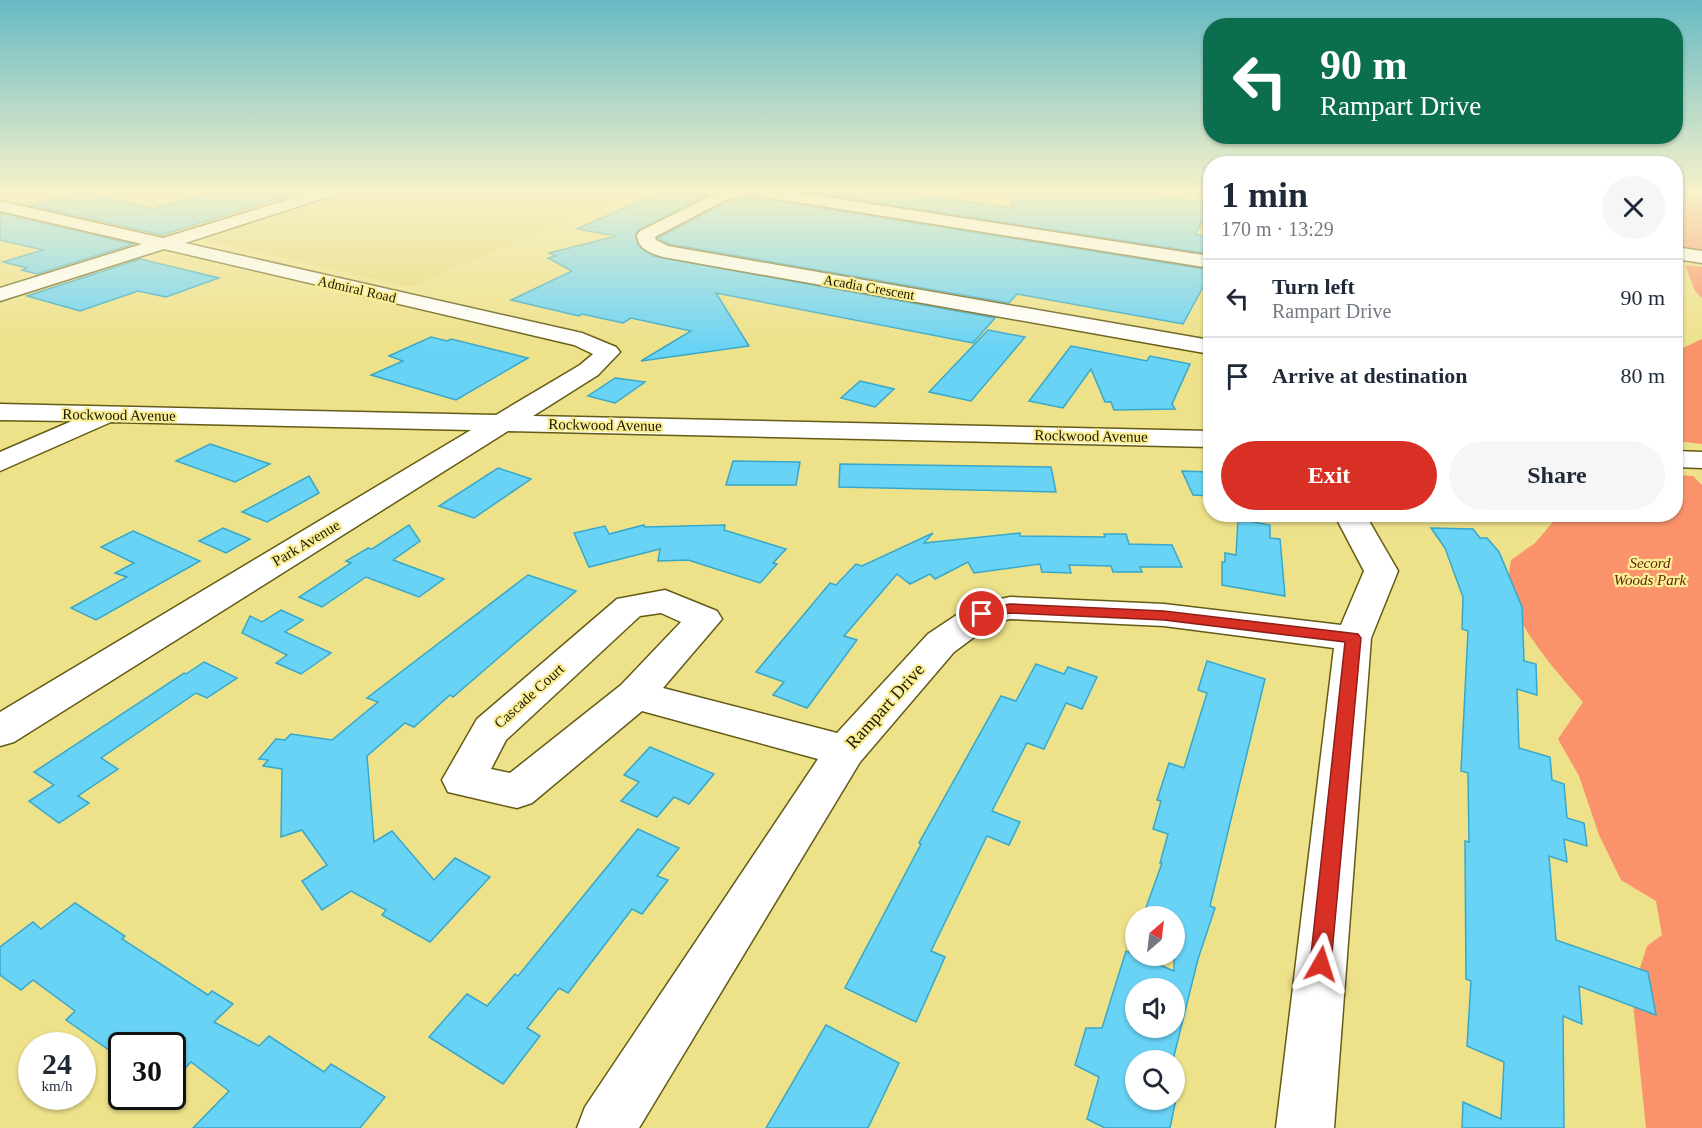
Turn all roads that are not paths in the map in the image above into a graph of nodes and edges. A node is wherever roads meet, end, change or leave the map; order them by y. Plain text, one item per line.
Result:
1 (155, 243) edge
2 (165, 243) edge
3 (647, 243) edge
4 (1087, 243) edge
5 (161, 244) junction
6 (1683, 254) edge
7 (1702, 257) edge
8 (1203, 261) edge
9 (0, 295) edge
10 (1203, 346) edge
11 (608, 352) joint
12 (0, 412) edge
13 (108, 415) junction
14 (503, 423) junction
15 (1203, 439) edge
16 (1683, 459) edge
17 (1702, 460) edge
18 (0, 462) edge
19 (1354, 522) edge
20 (1353, 638) junction
21 (635, 695) junction
22 (0, 731) edge
23 (845, 751) junction
24 (606, 1128) edge
25 (1305, 1128) edge

1 - 5 street, Admiral Road
2 - 5 street
3 - 10 street, Acadia Crescent
4 - 8 street, Acadia Crescent
5 - 9 street
5 - 11 street, Admiral Road
6 - 7 street
11 - 14 street, Park Avenue
12 - 13 street, Rockwood Avenue
13 - 14 street, Rockwood Avenue
13 - 18 street
14 - 15 street, Rockwood Avenue
14 - 22 street, Park Avenue
16 - 17 street
19 - 20 street
20 - 23 street, Rampart Drive
20 - 25 street
21 - 21 street, Cascade Court
21 - 23 street
23 - 24 street, Rampart Drive

